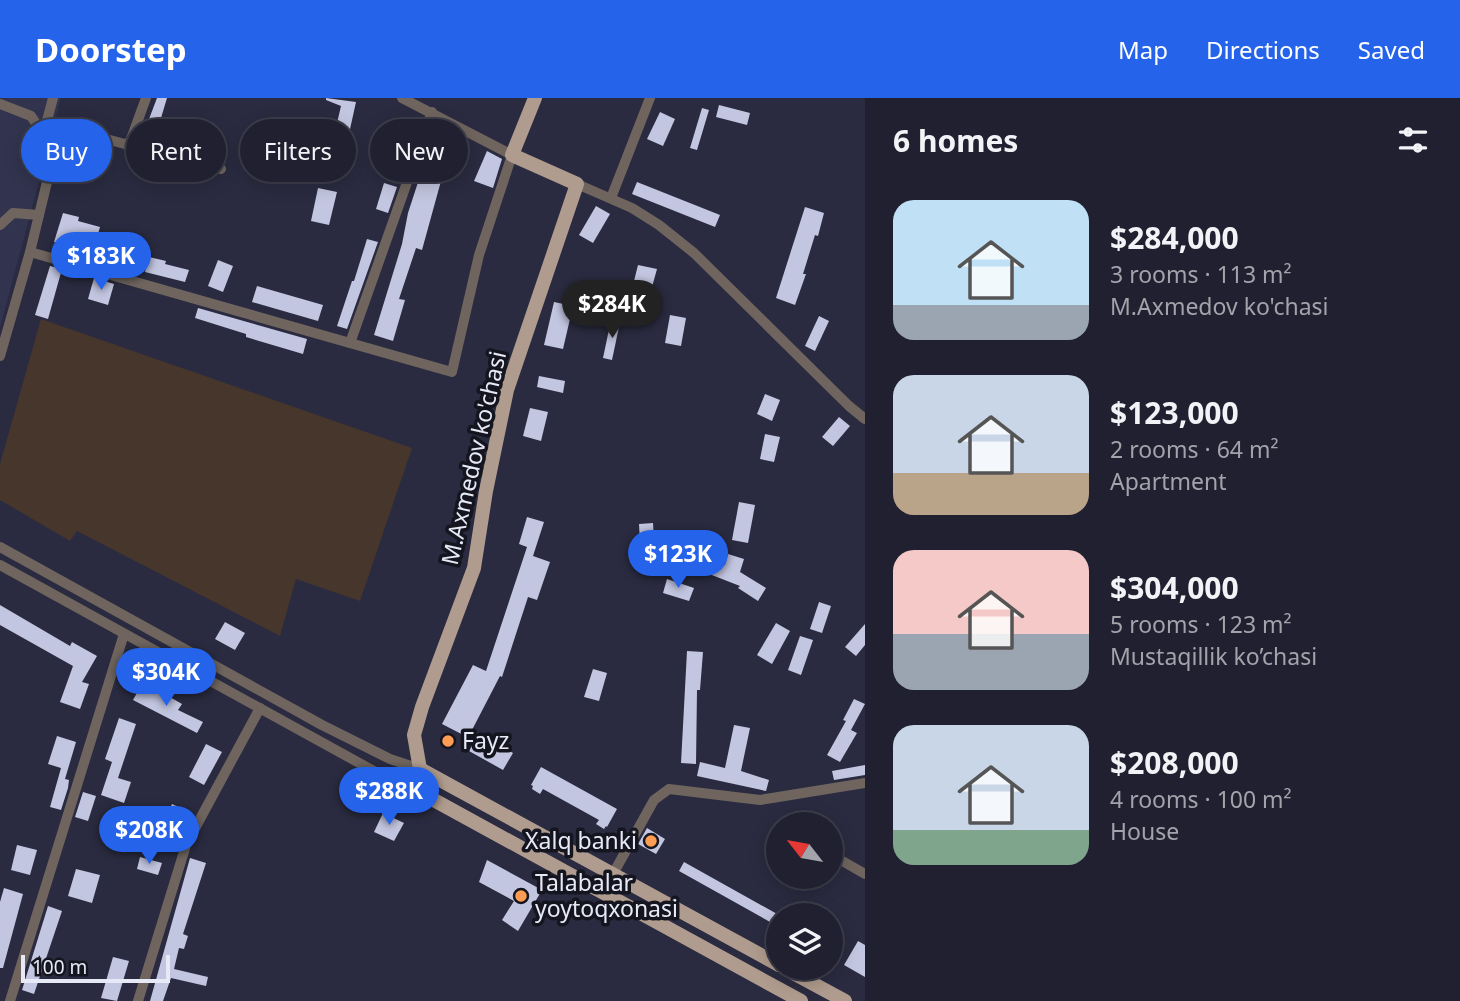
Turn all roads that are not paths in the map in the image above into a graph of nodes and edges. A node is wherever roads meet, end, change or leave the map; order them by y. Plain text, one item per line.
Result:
1 (53, 98) edge
2 (146, 98) edge
3 (402, 98) edge
4 (535, 98) edge
5 (650, 98) edge
6 (0, 104) edge
7 (432, 112) junction
8 (33, 119) edge
9 (48, 119) edge
10 (112, 140) edge
11 (125, 144) joint
12 (516, 157) junction
13 (47, 182) edge
14 (577, 184) junction
15 (611, 198) junction
16 (39, 215) junction
17 (0, 225) edge
18 (30, 252) junction
19 (350, 343) junction
20 (0, 356) edge
21 (865, 419) edge
22 (0, 547) edge
23 (0, 565) edge
24 (124, 634) junction
25 (260, 708) junction
26 (420, 769) junction
27 (865, 783) edge
28 (412, 788) junction
29 (844, 862) edge
30 (865, 873) edge
31 (613, 874) junction
32 (766, 958) edge
33 (806, 980) edge
34 (10, 1001) edge
35 (138, 1001) edge
36 (801, 1001) edge
37 (845, 1001) edge

1 - 9 street
2 - 11 street
3 - 7 street
4 - 12 main road
5 - 15 street
6 - 8 street
7 - 12 street
7 - 19 street
10 - 11 street
12 - 14 main road
12 - 19 street
13 - 16 street
14 - 15 street
14 - 26 main road, M.Axmedov ko'chasi
15 - 21 street
16 - 17 street
16 - 18 street
18 - 19 street
18 - 20 street
22 - 26 street
23 - 24 street
24 - 25 street
24 - 34 street
25 - 28 street
25 - 35 street
26 - 28 main road
26 - 31 main road
27 - 31 street
28 - 36 main road
29 - 30 street
31 - 32 main road
33 - 37 main road

